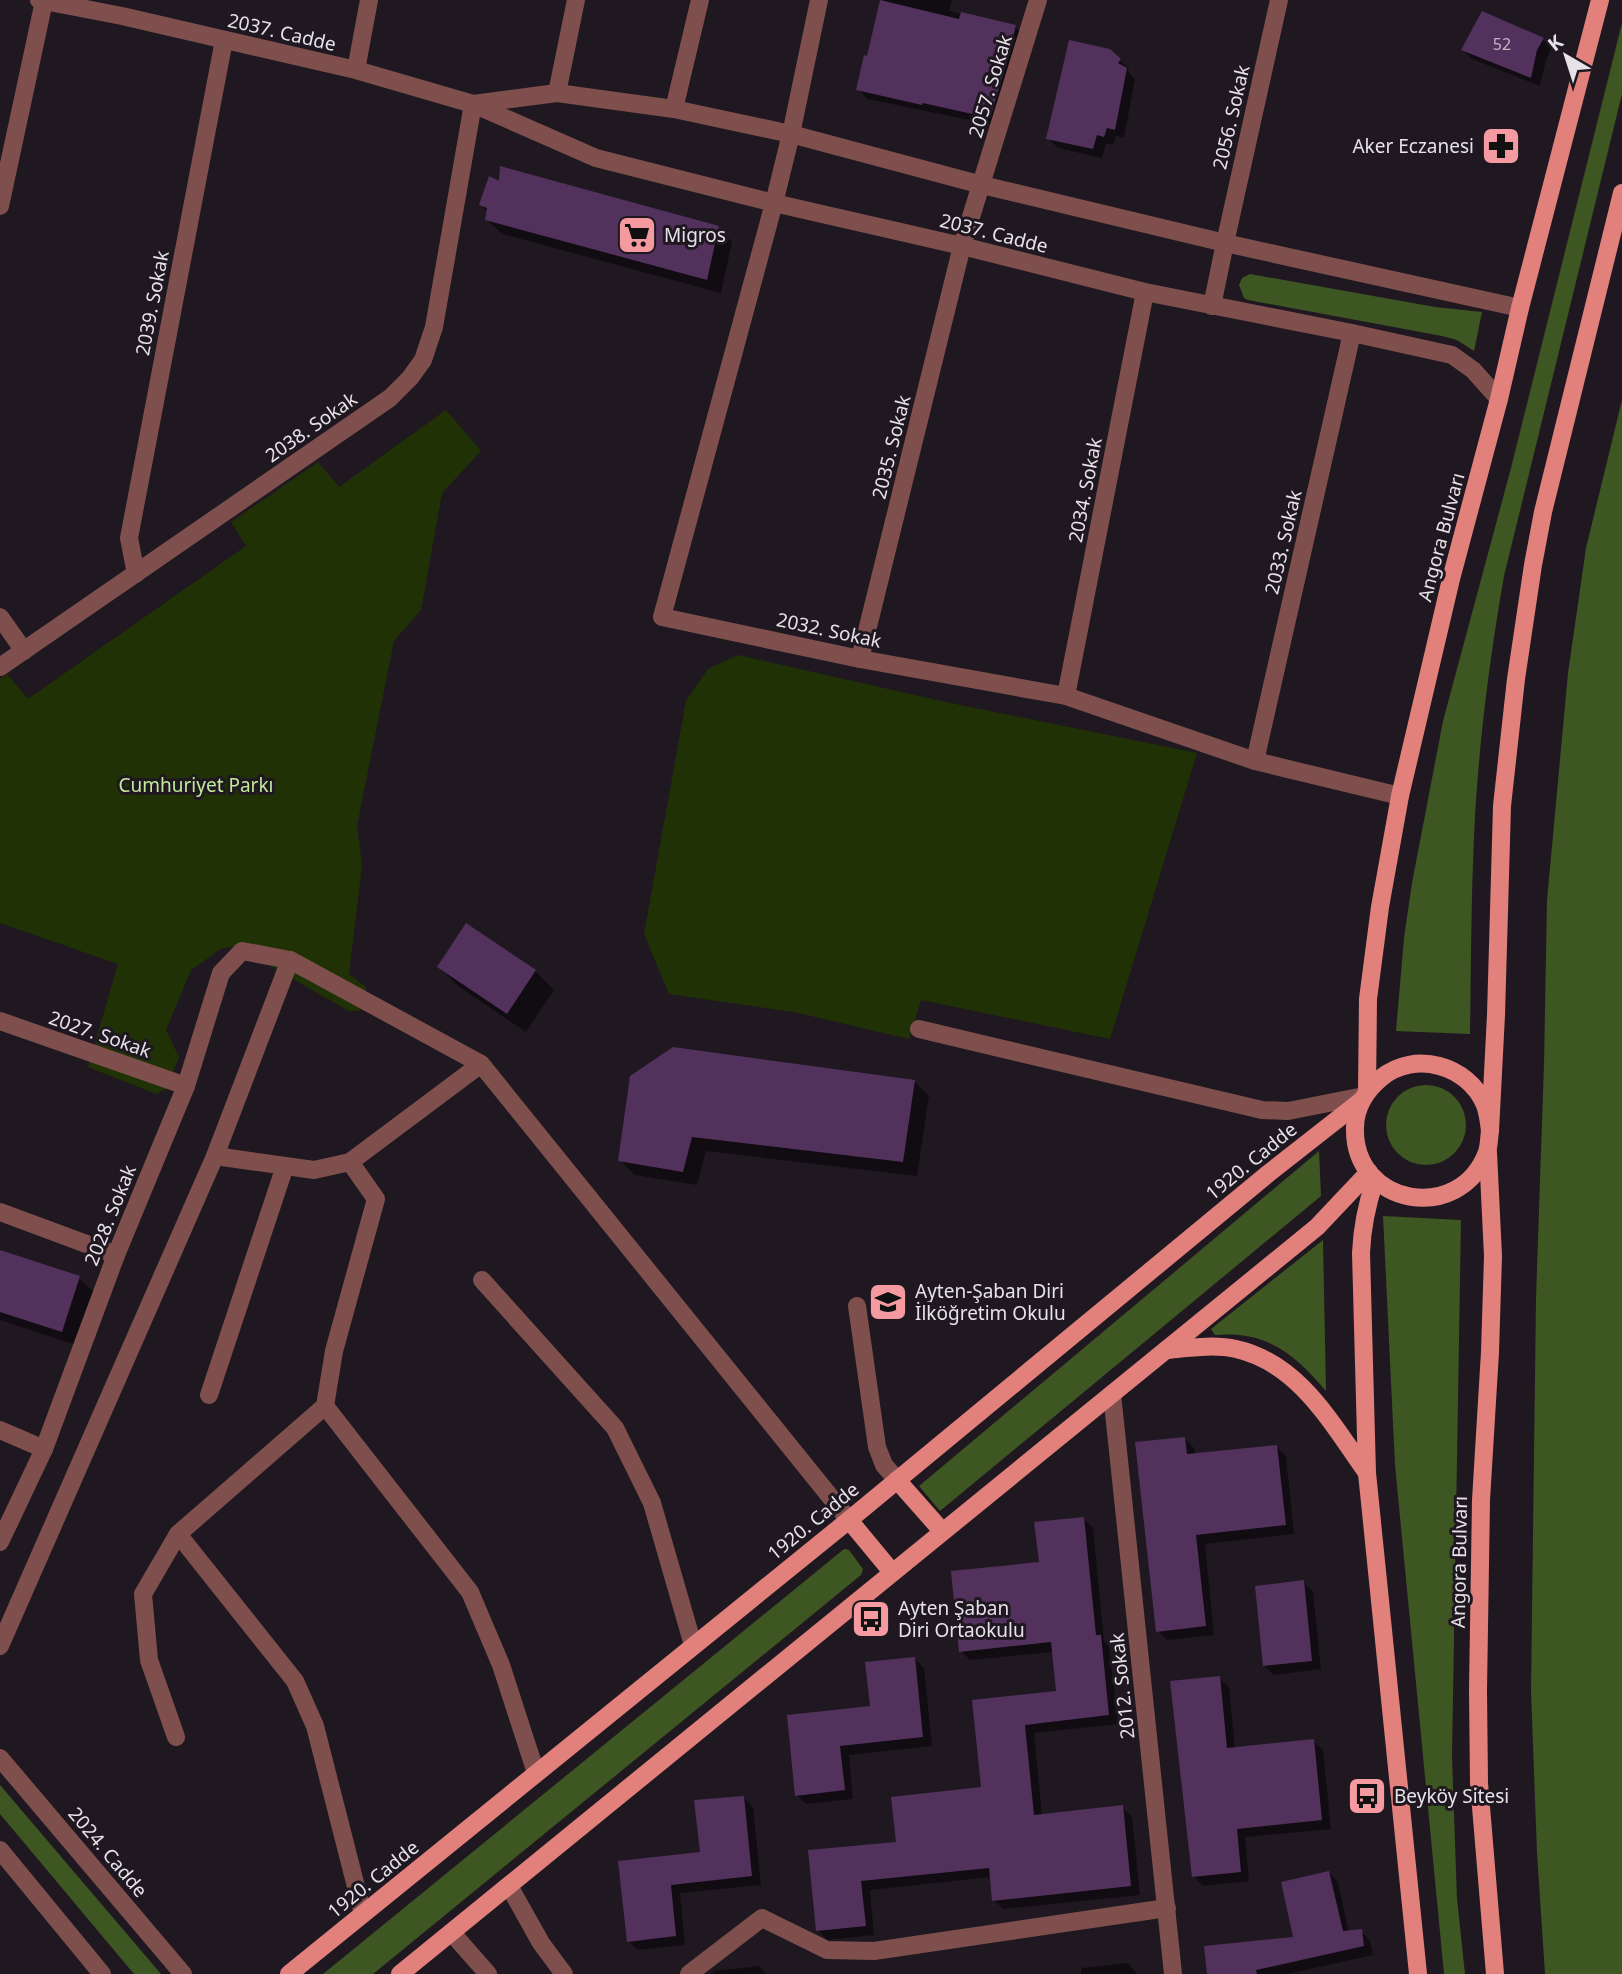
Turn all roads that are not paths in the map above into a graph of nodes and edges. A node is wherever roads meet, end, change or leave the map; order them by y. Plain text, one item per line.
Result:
1 (369, 0) edge
2 (576, 0) edge
3 (700, 0) edge
4 (819, 0) edge
5 (1038, 0) edge
6 (1279, 0) edge
7 (1600, 0) edge
8 (42, 1) edge
9 (124, 8) edge
10 (224, 40) junction
11 (356, 70) junction
12 (557, 93) junction
13 (473, 104) junction
14 (674, 109) junction
15 (791, 134) junction
16 (982, 185) junction
17 (1622, 192) edge
18 (774, 203) junction
19 (0, 206) edge
20 (1225, 243) junction
21 (962, 246) junction
22 (1145, 292) junction
23 (1213, 306) junction
24 (1520, 308) junction
25 (1352, 332) junction
26 (1499, 399) junction
27 (135, 574) junction
28 (0, 617) edge
29 (24, 651) junction
30 (860, 659) junction
31 (0, 667) edge
32 (1066, 696) junction
33 (1255, 761) junction
34 (1400, 796) junction
35 (290, 960) junction
36 (0, 1021) edge
37 (919, 1030) dead end
38 (481, 1064) junction
39 (186, 1086) junction
40 (1365, 1096) junction
41 (1490, 1131) junction
42 (1488, 1150) junction
43 (215, 1156) junction
44 (350, 1162) junction
45 (285, 1166) junction
46 (1372, 1176) junction
47 (0, 1212) edge
48 (116, 1255) junction
49 (482, 1280) dead end
50 (857, 1306) dead end
51 (1166, 1350) junction
52 (1112, 1394) junction
53 (208, 1395) dead end
54 (325, 1406) junction
55 (0, 1430) edge
56 (44, 1449) junction
57 (1367, 1473) junction
58 (897, 1480) junction
59 (849, 1520) junction
60 (942, 1531) junction
61 (178, 1534) junction
62 (0, 1542) edge
63 (892, 1572) junction
64 (693, 1645) junction
65 (0, 1646) edge
66 (176, 1737) dead end
67 (0, 1758) edge
68 (536, 1773) junction
69 (0, 1850) edge
70 (509, 1886) junction
71 (1167, 1908) junction
72 (363, 1914) junction
73 (452, 1933) junction
74 (102, 1974) edge
75 (183, 1974) edge
76 (289, 1974) edge
77 (400, 1974) edge
78 (488, 1974) edge
79 (564, 1974) edge
80 (689, 1974) edge
81 (1173, 1974) edge
82 (1418, 1974) edge
83 (1494, 1974) edge

1 - 11 street
2 - 12 street
3 - 14 street
4 - 15 street
5 - 16 street, 2057. Sokak
6 - 20 street, 2056. Sokak
7 - 24 main road, Angora Bulvarı
8 - 9 street, 2037. Cadde
8 - 19 street
9 - 10 street, 2037. Cadde
10 - 11 street, 2037. Cadde
10 - 27 street, 2039. Sokak
11 - 13 street, 2037. Cadde
12 - 13 street, 2037. Cadde
12 - 14 street, 2037. Cadde
13 - 18 street, 2037. Cadde
13 - 27 street, 2038. Sokak
14 - 15 street, 2037. Cadde
15 - 16 street, 2037. Cadde
15 - 18 street
16 - 20 street, 2037. Cadde
16 - 21 street, 2057. Sokak
17 - 41 main road, Angora Bulvarı
18 - 21 street, 2037. Cadde
18 - 30 street, 2032. Sokak
20 - 23 street, 2056. Sokak
20 - 24 street, 2037. Cadde
21 - 22 street, 2037. Cadde
21 - 30 street, 2035. Sokak
22 - 23 street, 2037. Cadde
22 - 32 street, 2034. Sokak
23 - 25 street, 2037. Cadde
24 - 26 main road, Angora Bulvarı
25 - 26 street, 2037. Cadde
25 - 33 street, 2033. Sokak
26 - 34 main road, Angora Bulvarı
27 - 29 street, 2038. Sokak
28 - 29 street
29 - 31 street, 2038. Sokak
30 - 32 street, 2032. Sokak
32 - 33 street, 2032. Sokak
33 - 34 street, 2032. Sokak
34 - 40 main road, Angora Bulvarı
35 - 38 street, 2028. Sokak
35 - 39 street, 2028. Sokak
35 - 43 street
36 - 39 street, 2027. Sokak
37 - 40 street
38 - 44 street
38 - 59 street
39 - 48 street, 2028. Sokak
40 - 41 main road, Angora Bulvarı
40 - 46 main road, Angora Bulvarı
40 - 58 main road, 1920. Cadde
41 - 42 main road, Angora Bulvarı
42 - 46 main road, Angora Bulvarı
42 - 83 main road, Angora Bulvarı
43 - 45 street
43 - 65 street
44 - 45 street
44 - 54 street
45 - 53 street
46 - 51 main road
46 - 57 main road
47 - 48 street
48 - 56 street, 2028. Sokak
49 - 64 street
50 - 58 street
51 - 52 main road
51 - 57 main road
52 - 60 main road
52 - 71 street, 2012. Sokak
54 - 61 street
54 - 68 street
55 - 56 street
56 - 62 street, 2028. Sokak
57 - 82 main road
58 - 59 main road, 1920. Cadde
58 - 60 main road
59 - 63 main road
59 - 64 main road, 1920. Cadde
60 - 63 main road
61 - 66 street
61 - 72 street
63 - 70 main road
64 - 68 main road, 1920. Cadde
67 - 75 street, 2024. Cadde
68 - 72 main road, 1920. Cadde
69 - 74 street
70 - 73 main road
70 - 79 street
71 - 80 street
71 - 81 street, 2012. Sokak
72 - 76 main road, 1920. Cadde
73 - 77 main road
73 - 78 street

